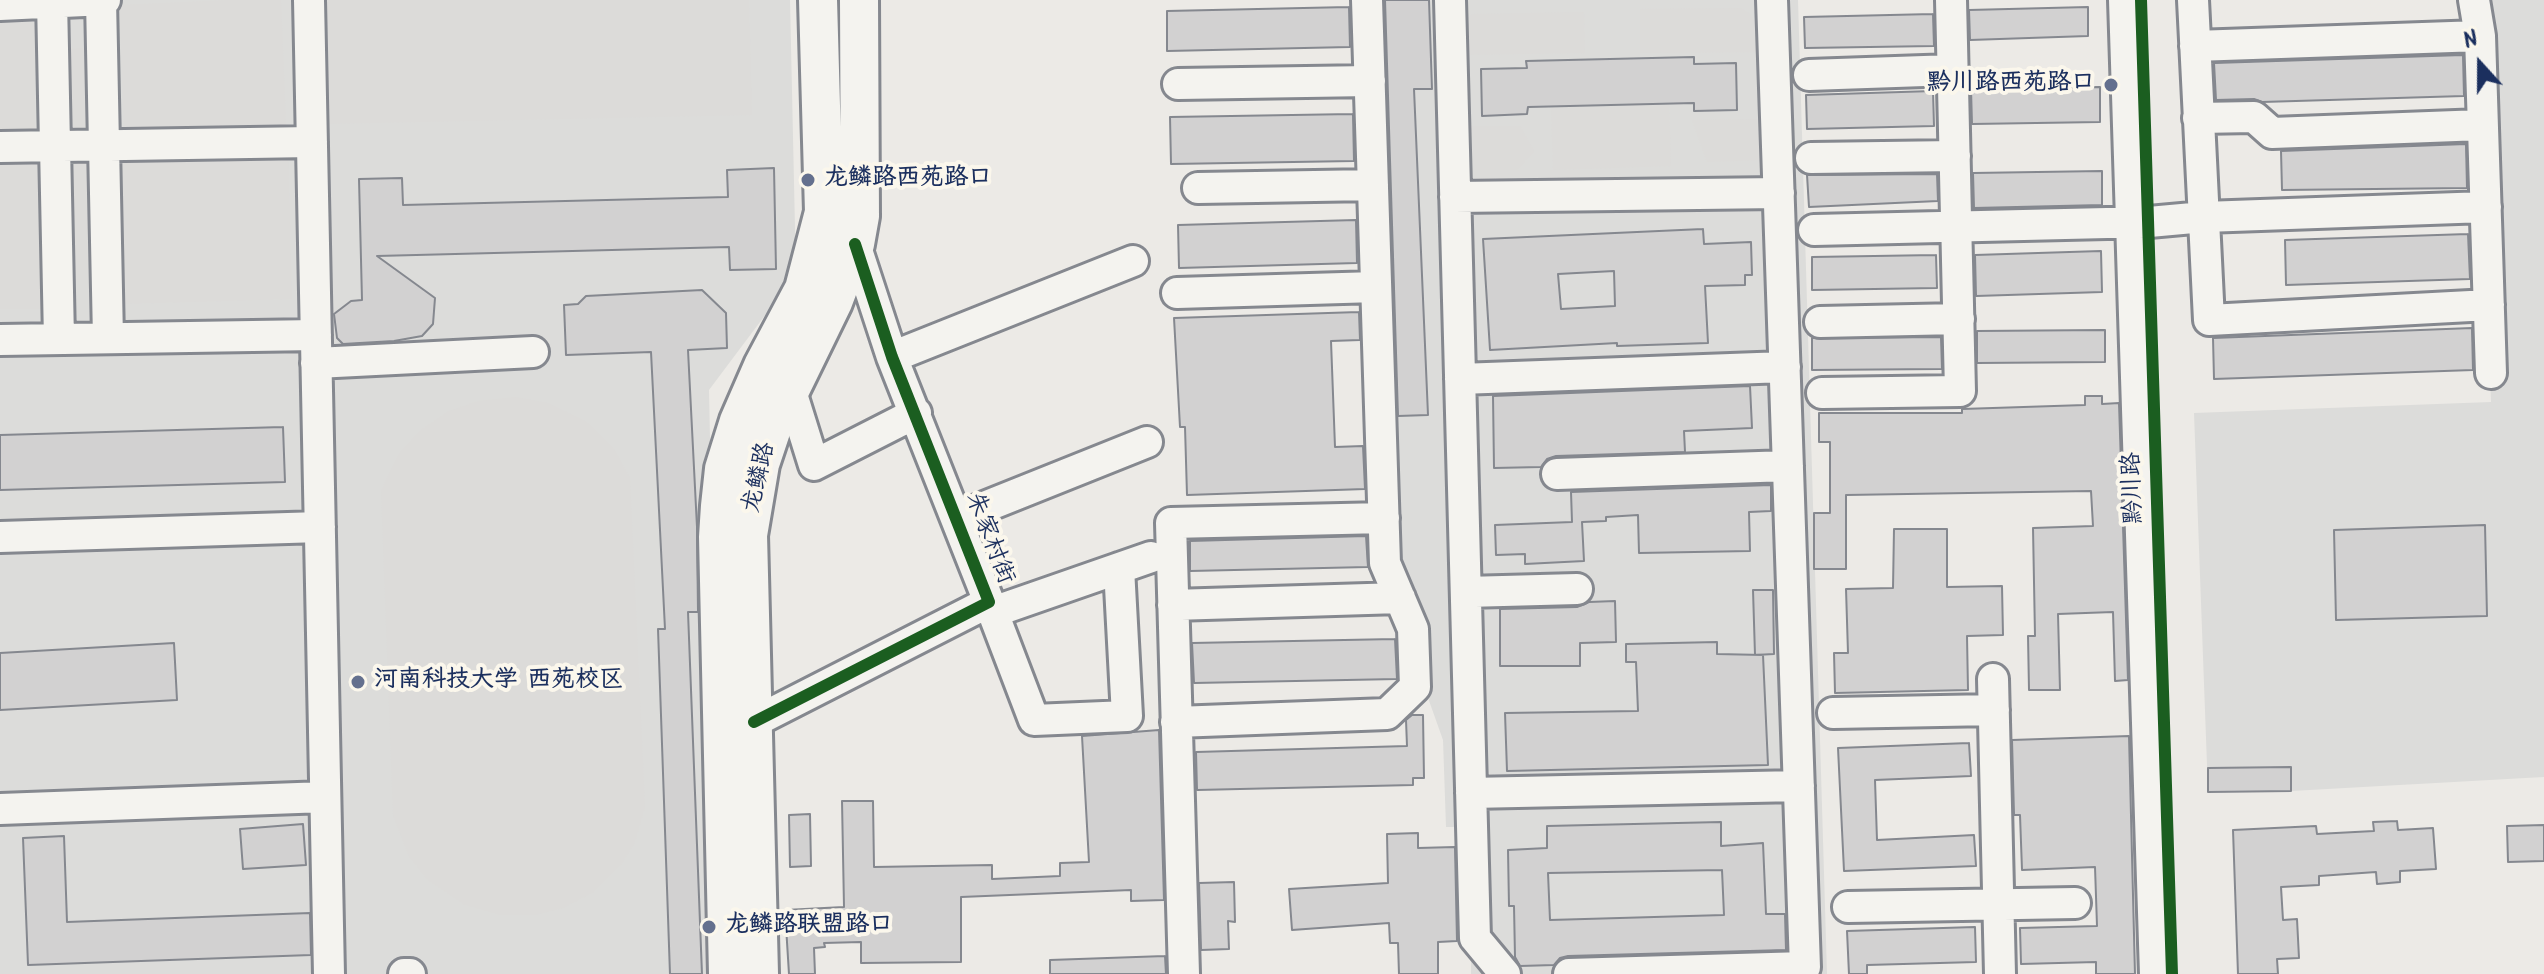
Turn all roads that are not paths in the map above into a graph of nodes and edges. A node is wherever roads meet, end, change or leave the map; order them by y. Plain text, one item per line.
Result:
1 (103, 0) edge
2 (309, 0) edge
3 (818, 0) edge
4 (859, 0) edge
5 (1367, 0) edge
6 (1450, 0) edge
7 (1772, 0) edge
8 (1951, 0) edge
9 (2124, 0) edge
10 (2141, 0) edge
11 (2193, 0) edge
12 (2474, 0) edge
13 (52, 1) edge
14 (0, 5) edge
15 (2480, 36) junction
16 (2195, 46) junction
17 (1953, 70) junction
18 (1809, 75) dead end
19 (1370, 81) junction
20 (1178, 84) dead end
21 (2198, 118) junction
22 (2482, 125) junction
23 (312, 142) junction
24 (104, 145) junction
25 (55, 146) junction
26 (0, 147) edge
27 (1955, 156) junction
28 (1811, 158) dead end
29 (1373, 185) junction
30 (1198, 188) dead end
31 (1779, 193) junction
32 (1455, 197) junction
33 (2486, 207) junction
34 (2204, 217) junction
35 (2140, 222) junction
36 (1956, 226) junction
37 (1814, 230) dead end
38 (855, 244) junction
39 (1133, 261) dead end
40 (1376, 287) junction
41 (1177, 293) dead end
42 (2489, 305) junction
43 (1959, 319) junction
44 (1820, 322) dead end
45 (108, 338) junction
46 (59, 339) junction
47 (0, 340) edge
48 (316, 349) junction
49 (533, 352) dead end
50 (892, 357) junction
51 (1785, 367) junction
52 (2491, 373) dead end
53 (1460, 379) junction
54 (790, 388) junction
55 (1822, 393) dead end
56 (916, 413) junction
57 (1147, 442) dead end
58 (1788, 466) junction
59 (1557, 474) dead end
60 (957, 518) junction
61 (1384, 518) junction
62 (320, 527) junction
63 (0, 537) edge
64 (1151, 557) dead end
65 (1119, 568) junction
66 (1577, 589) dead end
67 (1466, 592) junction
68 (1400, 598) junction
69 (1173, 605) junction
70 (991, 607) junction
71 (1993, 679) dead end
72 (1994, 710) junction
73 (1833, 713) dead end
74 (754, 722) junction
75 (1176, 722) junction
76 (1799, 786) junction
77 (1471, 793) junction
78 (325, 797) junction
79 (0, 809) edge
80 (2075, 903) dead end
81 (1999, 904) junction
82 (1848, 907) dead end
83 (329, 974) edge
84 (404, 974) edge
85 (410, 974) edge
86 (728, 974) edge
87 (759, 974) edge
88 (1184, 974) edge
89 (1505, 974) edge
90 (1569, 974) edge
91 (2000, 974) edge
92 (2155, 974) edge
93 (2172, 974) edge

1 - 13 street
1 - 24 street
2 - 23 street
3 - 86 main road, 龙鳞路
4 - 38 main road, 龙鳞路
5 - 19 street
6 - 32 street
7 - 31 street
8 - 17 street
9 - 35 street, 黔川路
10 - 35 street, 黔川路
11 - 16 street
12 - 15 street
13 - 14 street
13 - 25 street
15 - 16 street
15 - 22 street
16 - 21 street
17 - 18 street
17 - 27 street
19 - 20 street
19 - 29 street
21 - 22 street
21 - 34 street
22 - 33 street
23 - 24 street
23 - 48 street
24 - 25 street
24 - 45 street
25 - 26 street
25 - 46 street
27 - 28 street
27 - 36 street
29 - 30 street
29 - 40 street
31 - 32 street
31 - 51 street
32 - 53 street
33 - 34 street
33 - 42 street
34 - 35 street
34 - 42 street
35 - 36 street
35 - 92 street, 黔川路
35 - 93 street, 黔川路
36 - 37 street
36 - 43 street
38 - 50 street, 朱家村街
38 - 54 main road, 龙鳞路
39 - 50 street
40 - 41 street
40 - 61 street
42 - 52 street
43 - 44 street
43 - 55 street
45 - 46 street
45 - 48 street
46 - 47 street
48 - 49 street
48 - 62 street
50 - 56 street, 朱家村街
51 - 53 street
51 - 58 street
53 - 67 street
54 - 56 street
54 - 74 main road, 龙鳞路
56 - 60 street, 朱家村街
57 - 60 street
58 - 59 street
58 - 76 street
60 - 70 street, 朱家村街
61 - 68 street
61 - 69 street
62 - 63 street
62 - 78 street
64 - 65 street
65 - 70 street
65 - 70 street
66 - 67 street
67 - 77 street
68 - 69 street
68 - 75 street
69 - 75 street
70 - 74 street, 朱家村街
71 - 72 street
72 - 73 street
72 - 81 street
74 - 87 main road, 龙鳞路
75 - 88 street
76 - 77 street
76 - 90 street
77 - 89 street
78 - 79 street
78 - 83 street
80 - 81 street
81 - 82 street
81 - 91 street
84 - 85 street

